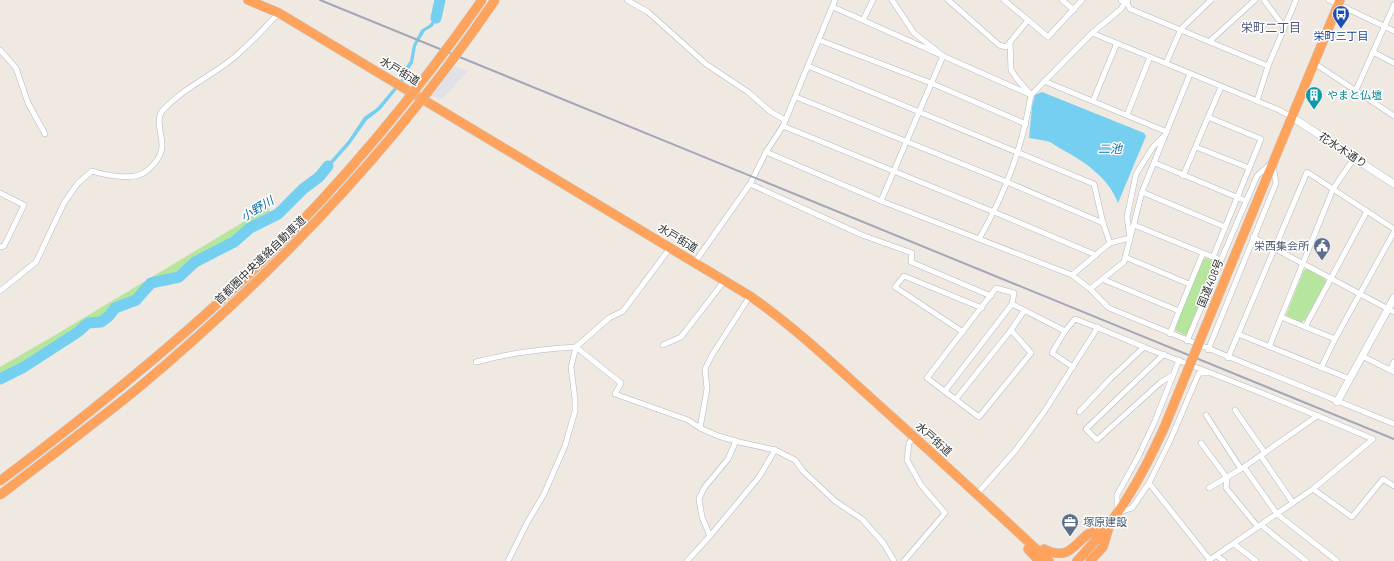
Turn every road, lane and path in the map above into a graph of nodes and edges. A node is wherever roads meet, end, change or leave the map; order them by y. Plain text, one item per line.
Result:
1 (248, 0) edge
2 (482, 0) edge
3 (495, 0) edge
4 (627, 0) edge
5 (835, 0) edge
6 (872, 0) edge
7 (892, 0) edge
8 (948, 0) edge
9 (1004, 0) edge
10 (1062, 0) edge
11 (1082, 0) edge
12 (1122, 0) edge
13 (1127, 0) edge
14 (1211, 0) edge
15 (1255, 0) edge
16 (1264, 0) edge
17 (1296, 0) edge
18 (1329, 0) edge
19 (1339, 2) edge
20 (1394, 5) edge
21 (833, 7) junction
22 (1074, 10) junction
23 (278, 13) junction
24 (863, 20) junction
25 (1028, 20) junction
26 (1384, 26) junction
27 (1284, 27) junction
28 (1180, 30) junction
29 (1394, 31) edge
30 (1092, 33) junction
31 (819, 40) junction
32 (1210, 41) junction
33 (1010, 42) junction
34 (1117, 43) junction
35 (0, 50) edge
36 (1373, 52) junction
37 (943, 56) junction
38 (1150, 57) junction
39 (1166, 63) junction
40 (1314, 63) junction
41 (1394, 63) edge
42 (808, 66) junction
43 (1268, 66) junction
44 (1190, 74) junction
45 (1044, 81) junction
46 (931, 83) junction
47 (1221, 87) junction
48 (1356, 90) junction
49 (1031, 95) junction
50 (796, 97) junction
51 (1093, 101) junction
52 (1257, 101) junction
53 (919, 112) junction
54 (1127, 115) junction
55 (1394, 116) edge
56 (1208, 117) junction
57 (1292, 117) junction
58 (784, 123) junction
59 (1026, 124) junction
60 (1167, 132) junction
61 (45, 134) dead end
62 (906, 142) junction
63 (1196, 147) junction
64 (766, 152) junction
65 (1018, 153) junction
66 (1355, 157) junction
67 (1273, 162) junction
68 (1155, 163) junction
69 (1249, 168) junction
70 (894, 170) junction
71 (1183, 176) junction
72 (1007, 182) junction
73 (750, 184) junction
74 (1394, 184) edge
75 (1334, 189) junction
76 (1142, 192) junction
77 (0, 193) edge
78 (1238, 197) junction
79 (881, 201) junction
80 (1246, 201) junction
81 (1367, 211) junction
82 (994, 212) junction
83 (1103, 223) junction
84 (1134, 225) junction
85 (1225, 226) junction
86 (1394, 230) edge
87 (1254, 237) junction
88 (1130, 238) junction
89 (979, 239) junction
90 (1110, 243) junction
91 (0, 247) edge
92 (670, 248) junction
93 (1274, 248) junction
94 (1203, 253) junction
95 (1096, 255) junction
96 (1126, 257) junction
97 (1213, 257) junction
98 (1221, 260) junction
99 (695, 262) junction
100 (1303, 264) junction
101 (1072, 274) junction
102 (1102, 279) junction
103 (1331, 279) junction
104 (725, 280) junction
105 (1189, 284) junction
106 (1090, 289) junction
107 (0, 291) edge
108 (1359, 294) junction
109 (750, 296) junction
110 (991, 296) junction
111 (1394, 298) edge
112 (1012, 304) junction
113 (982, 308) junction
114 (1024, 310) junction
115 (1179, 311) junction
116 (1391, 311) edge
117 (1281, 317) junction
118 (1098, 327) junction
119 (1305, 327) junction
120 (1011, 330) junction
121 (1065, 331) junction
122 (963, 332) junction
123 (1170, 334) junction
124 (1238, 334) junction
125 (1335, 339) junction
126 (1188, 341) junction
127 (663, 345) dead end
128 (1269, 346) junction
129 (576, 347) junction
130 (1144, 347) junction
131 (1208, 350) junction
132 (1164, 354) junction
133 (1362, 356) junction
134 (1228, 358) junction
135 (1179, 360) junction
136 (476, 362) dead end
137 (1394, 362) edge
138 (1073, 367) junction
139 (1321, 368) junction
140 (1392, 371) edge
141 (1212, 373) junction
142 (1173, 375) junction
143 (1350, 379) junction
144 (945, 391) junction
145 (956, 399) junction
146 (1337, 402) junction
147 (1235, 410) dead end
148 (1080, 412) dead end
149 (1206, 415) dead end
150 (1317, 416) junction
151 (1394, 424) edge
152 (700, 428) junction
153 (914, 437) junction
154 (736, 441) junction
155 (1200, 443) dead end
156 (775, 450) junction
157 (1263, 454) junction
158 (1243, 468) junction
159 (1227, 478) junction
160 (0, 482) edge
161 (1149, 483) junction
162 (1394, 486) edge
163 (1209, 488) dead end
164 (1313, 489) junction
165 (0, 495) edge
166 (976, 495) junction
167 (1294, 503) junction
168 (1117, 512) junction
169 (1277, 514) junction
170 (1110, 523) junction
171 (1011, 526) junction
172 (1259, 526) junction
173 (710, 536) junction
174 (1025, 538) junction
175 (1234, 544) junction
176 (1216, 556) junction
177 (508, 561) edge
178 (687, 561) edge
179 (894, 561) edge
180 (904, 561) edge
181 (1039, 561) edge
182 (1049, 561) edge
183 (1077, 561) edge
184 (1090, 561) edge
185 (1209, 561) edge
186 (1224, 561) edge
187 (1256, 561) edge
188 (1306, 561) edge
189 (1337, 561) edge

1 - 23 highway, 水戸街道
2 - 160 highway, 首都圏中央連絡自動車道, bridge
3 - 165 highway, 首都圏中央連絡自動車道, bridge
4 - 58 street
5 - 21 street
6 - 24 street
7 - 37 street
8 - 33 street
9 - 25 street
10 - 22 street
11 - 22 street
12 - 13 street
13 - 28 street
13 - 30 street
14 - 28 street
15 - 32 street
16 - 27 street
17 - 27 street
18 - 19 street
19 - 26 street
19 - 40 highway, 国道408号
20 - 26 street
21 - 24 street
21 - 31 street
22 - 25 street
23 - 92 highway, 水戸街道
23 - 107 street
24 - 37 street
25 - 33 street
26 - 29 street
26 - 36 street
27 - 43 street
28 - 32 street
28 - 39 street
30 - 34 street
30 - 45 street
31 - 42 street
31 - 46 street
32 - 43 street
33 - 49 street
34 - 38 street
34 - 51 street
35 - 61 street
36 - 41 street
36 - 48 street
37 - 46 street
37 - 49 street
38 - 39 street
38 - 54 street
39 - 44 street
40 - 48 street
40 - 57 highway, 国道408号
42 - 50 street
42 - 53 street
43 - 52 street
44 - 47 street
44 - 60 street
45 - 49 street
45 - 51 street
46 - 53 street
46 - 59 street
47 - 52 street
47 - 56 street
48 - 55 street
49 - 59 street
50 - 58 street
50 - 62 street
51 - 54 street
52 - 57 street
53 - 62 street
53 - 65 street
54 - 60 street
56 - 63 street
56 - 69 street
57 - 66 street, 花水木通り
57 - 67 highway, 国道408号
58 - 64 street
58 - 70 street
59 - 65 street
60 - 68 street
60 - 88 street
62 - 70 street
62 - 72 street
63 - 69 street
63 - 71 street
64 - 73 street
64 - 79 street
65 - 72 street
65 - 83 street
66 - 74 street, 花水木通り
66 - 75 street
67 - 80 street
67 - 87 street
67 - 168 highway, 国道408号, bridge
68 - 71 street
68 - 76 street
69 - 78 street
70 - 79 street
70 - 82 street
71 - 78 street
72 - 82 street
72 - 83 street
73 - 99 street
73 - 110 street
75 - 81 street
75 - 93 street
75 - 100 street
76 - 84 street
76 - 85 street
77 - 91 street
78 - 80 street
78 - 85 street
79 - 89 street
80 - 98 street
81 - 86 street
81 - 103 street
82 - 89 street
82 - 95 street
83 - 90 street
84 - 88 street
84 - 94 street
85 - 97 street
86 - 108 street
87 - 93 street
87 - 131 street
88 - 90 street
88 - 96 street
89 - 101 street
90 - 95 street
92 - 99 highway, 水戸街道
92 - 129 street
93 - 100 street
93 - 124 street
94 - 97 street
94 - 105 street
95 - 101 street
96 - 102 street
96 - 105 street
97 - 98 street
98 - 126 street
99 - 104 highway, 水戸街道
100 - 103 street
100 - 117 street
101 - 106 street
102 - 106 street
102 - 115 street
103 - 108 street
103 - 119 street
104 - 109 highway, 水戸街道
104 - 127 street
105 - 115 street
106 - 123 street
108 - 116 street
108 - 125 street
109 - 152 street
109 - 153 highway, 水戸街道
110 - 112 street
110 - 113 street
111 - 116 street
112 - 114 street
112 - 144 street
113 - 122 street
113 - 122 street
114 - 120 street
114 - 121 street
115 - 123 street
116 - 133 street
117 - 119 street
117 - 128 street
118 - 121 street
118 - 130 street
118 - 138 street
119 - 125 street
120 - 145 street
120 - 145 street
121 - 138 street
122 - 144 street
123 - 126 street
124 - 128 street
124 - 134 street
125 - 139 street
126 - 131 street
128 - 139 street
129 - 136 street
129 - 152 street
129 - 177 street
130 - 132 street
130 - 148 street
131 - 134 street
132 - 135 street
132 - 142 street
133 - 140 street
133 - 143 street
134 - 146 street
135 - 141 street
135 - 142 street
137 - 140 street
138 - 166 street
139 - 143 street
141 - 150 street
141 - 161 street
142 - 168 street
143 - 146 street
144 - 145 street
146 - 151 street
147 - 157 street
149 - 158 street
150 - 157 street
150 - 164 street
152 - 154 street
153 - 166 highway, 水戸街道
153 - 180 street
154 - 156 street
154 - 173 street
155 - 159 street
156 - 173 street
156 - 179 street
157 - 158 street
157 - 167 street
158 - 159 street
158 - 169 street
159 - 163 street
159 - 172 street
161 - 168 street
161 - 185 street
162 - 164 street
164 - 167 street
166 - 171 highway, 水戸街道
167 - 169 street
168 - 170 highway, 国道408号
169 - 172 street
169 - 189 street
170 - 174 highway
170 - 183 highway, 国道408号
170 - 184 highway
171 - 174 highway, 水戸街道
171 - 181 highway
172 - 175 street
172 - 188 street
173 - 178 street
174 - 182 highway, 水戸街道
175 - 176 street
175 - 187 street
176 - 185 street
176 - 186 street

